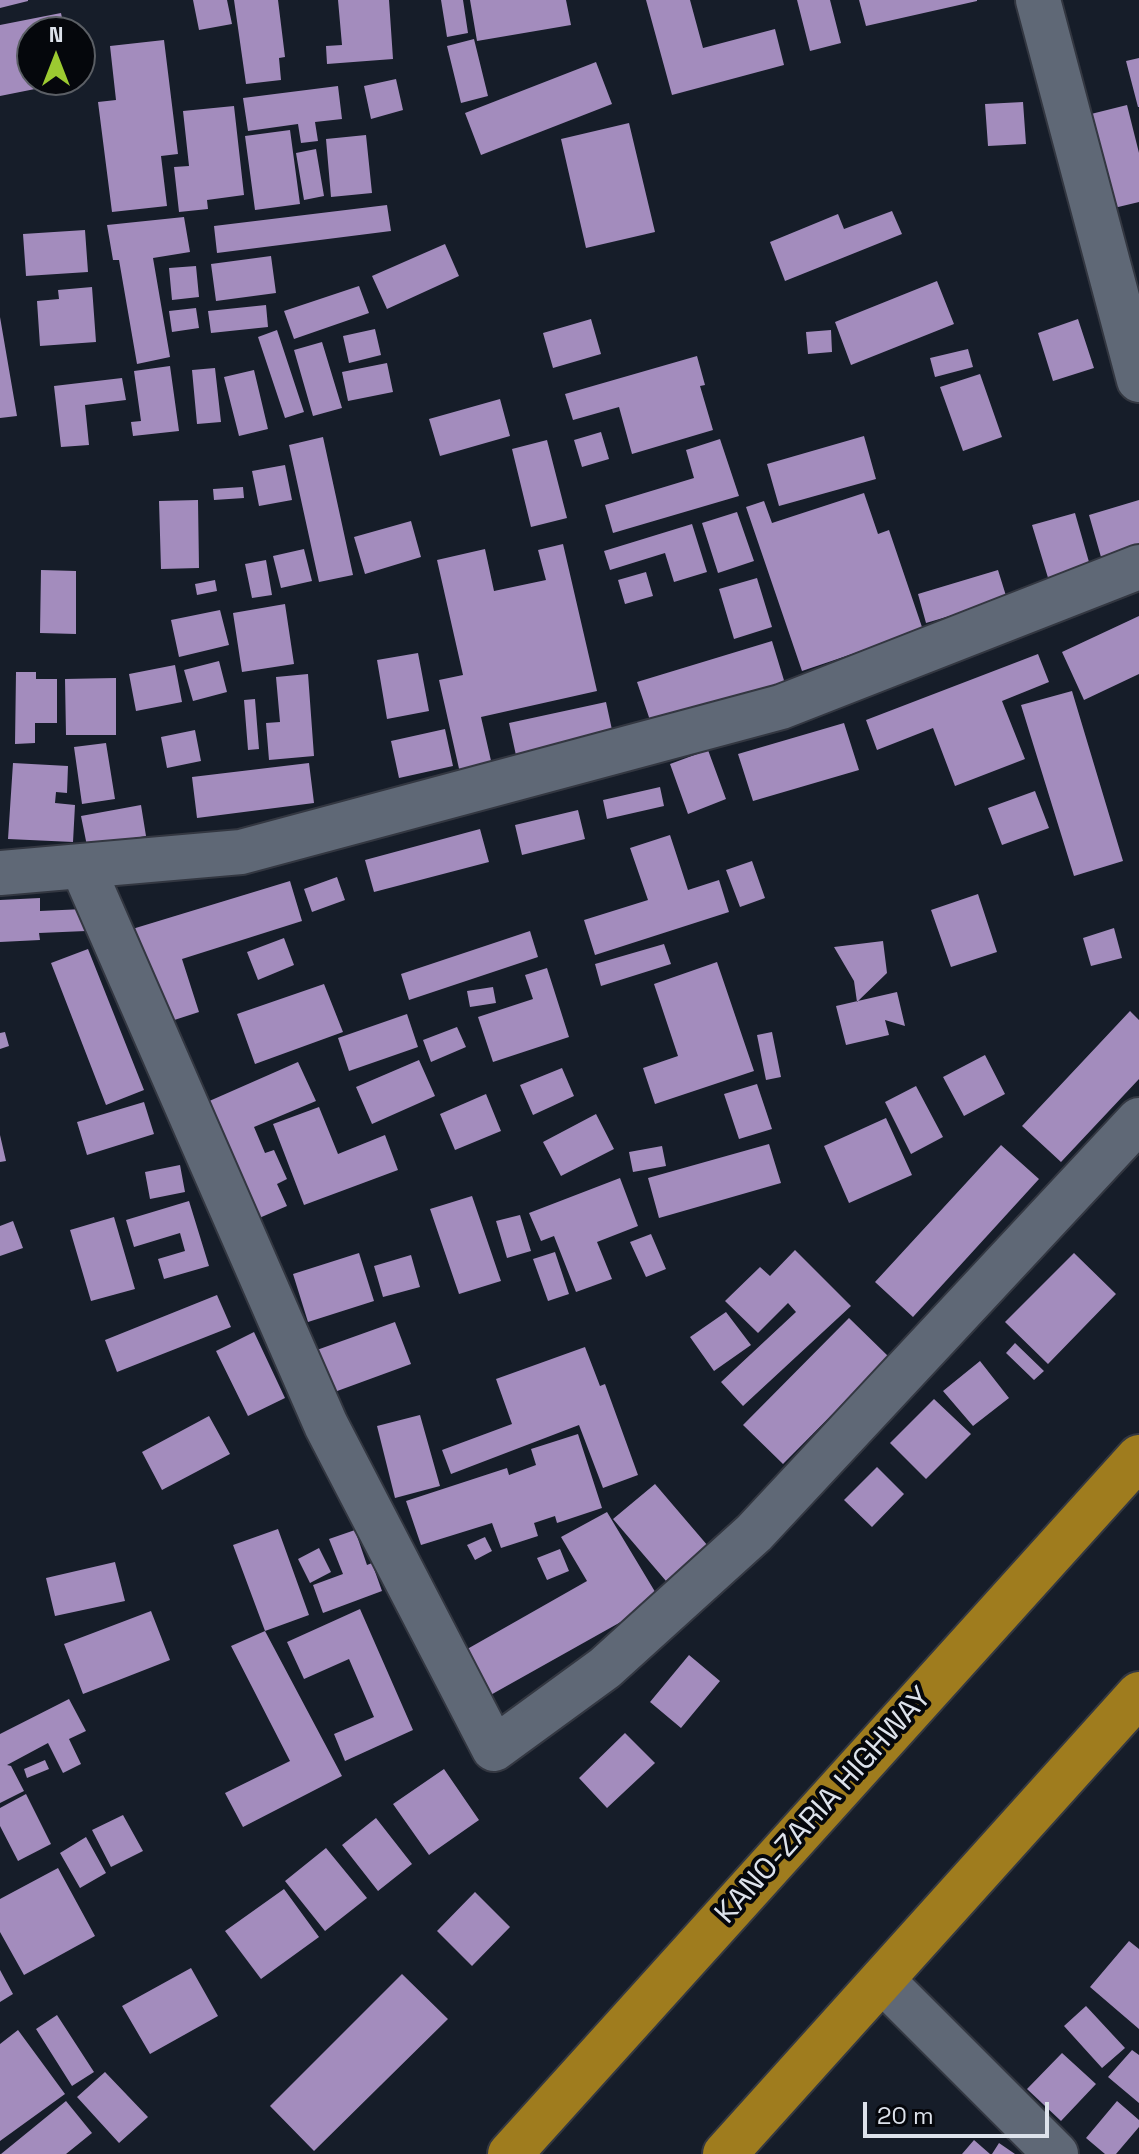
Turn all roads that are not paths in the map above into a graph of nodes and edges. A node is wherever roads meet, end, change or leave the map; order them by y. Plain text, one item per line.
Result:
1 (1038, 0) edge
2 (1139, 380) edge
3 (1139, 567) edge
4 (82, 866) junction
5 (0, 873) edge
6 (1139, 1120) edge
7 (1139, 1457) edge
8 (1139, 1694) edge
9 (882, 1980) junction
10 (510, 2154) edge
11 (725, 2154) edge
12 (1056, 2154) edge

1 - 2 street
3 - 4 street
4 - 5 street
4 - 6 street
7 - 10 highway, KANO-ZARIA HIGHWAY
8 - 9 highway
9 - 11 highway
9 - 12 street

